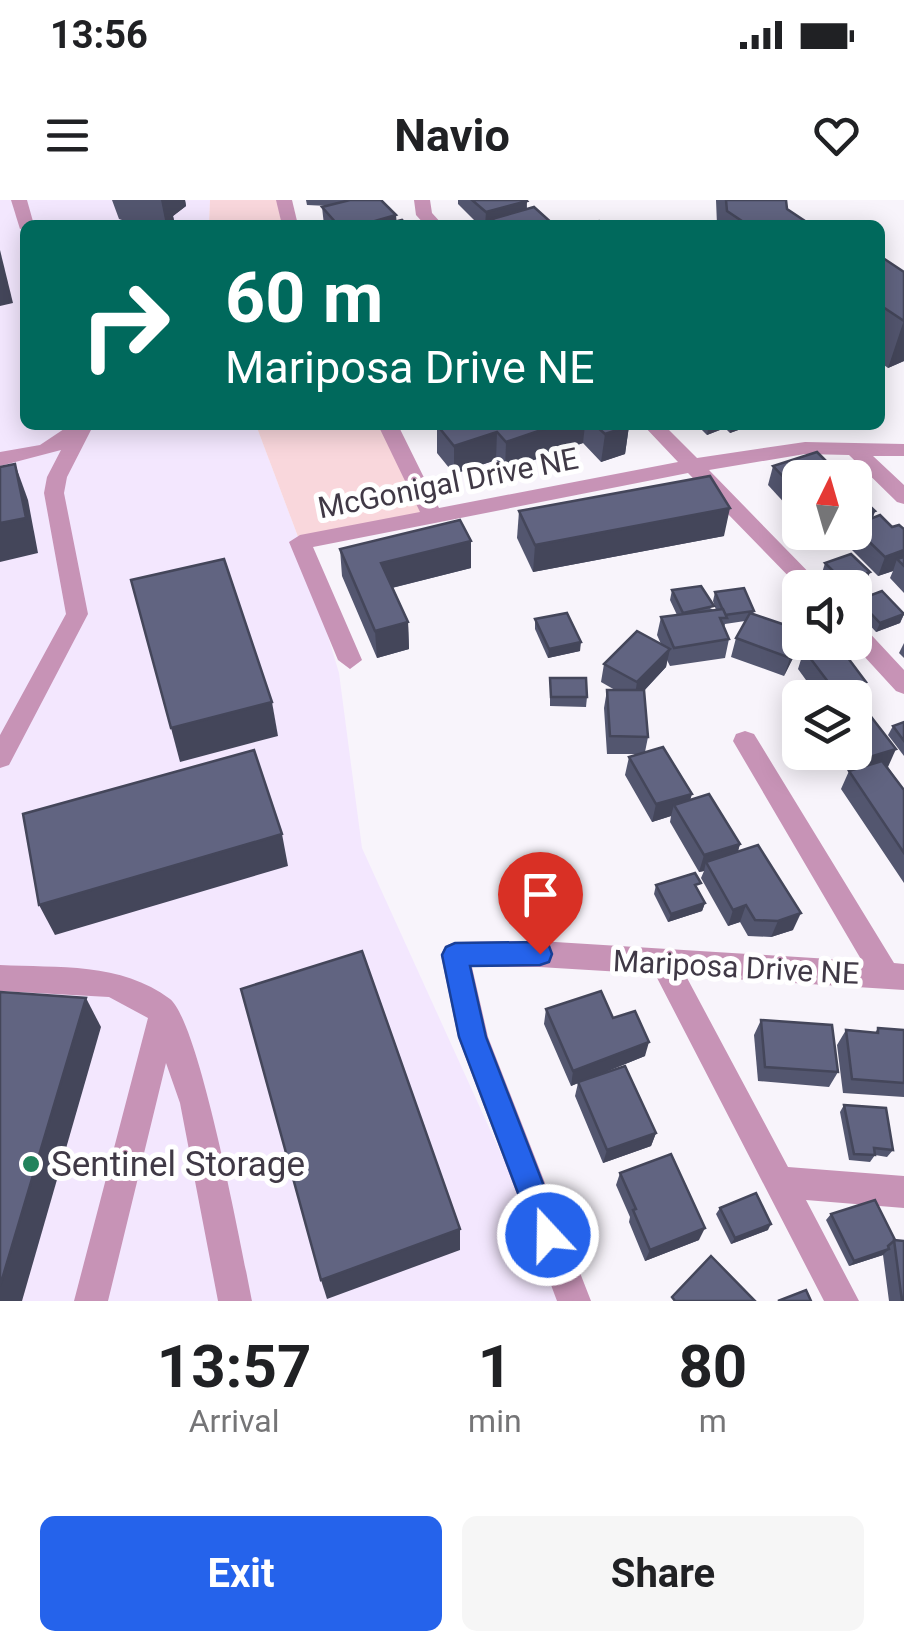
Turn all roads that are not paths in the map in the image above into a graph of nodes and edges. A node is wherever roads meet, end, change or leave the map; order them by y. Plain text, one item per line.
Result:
1 (78, 430) edge
2 (80, 430) edge
3 (390, 430) edge
4 (658, 430) edge
5 (852, 448) junction
6 (904, 450) edge
7 (0, 459) edge
8 (696, 465) junction
9 (904, 497) edge
10 (433, 518) junction
11 (797, 570) edge
12 (872, 650) edge
13 (350, 660) dead end
14 (904, 685) edge
15 (745, 741) dead end
16 (0, 758) edge
17 (664, 963) junction
18 (895, 976) edge
19 (0, 978) edge
20 (164, 1012) junction
21 (780, 1182) junction
22 (904, 1192) edge
23 (92, 1301) edge
24 (235, 1301) edge
25 (574, 1301) edge
26 (842, 1301) edge

1 - 7 street
2 - 16 street
3 - 10 street
4 - 8 street
5 - 6 street, McGonigal Drive NE
5 - 8 street, McGonigal Drive NE
5 - 9 street
8 - 10 street, McGonigal Drive NE
8 - 11 street
10 - 13 street, McGonigal Drive NE
12 - 14 street
15 - 18 street
17 - 18 street, Mariposa Drive NE
17 - 21 street
17 - 25 street, Mariposa Drive NE
19 - 20 street
20 - 23 street
20 - 24 street
21 - 22 street
21 - 26 street

